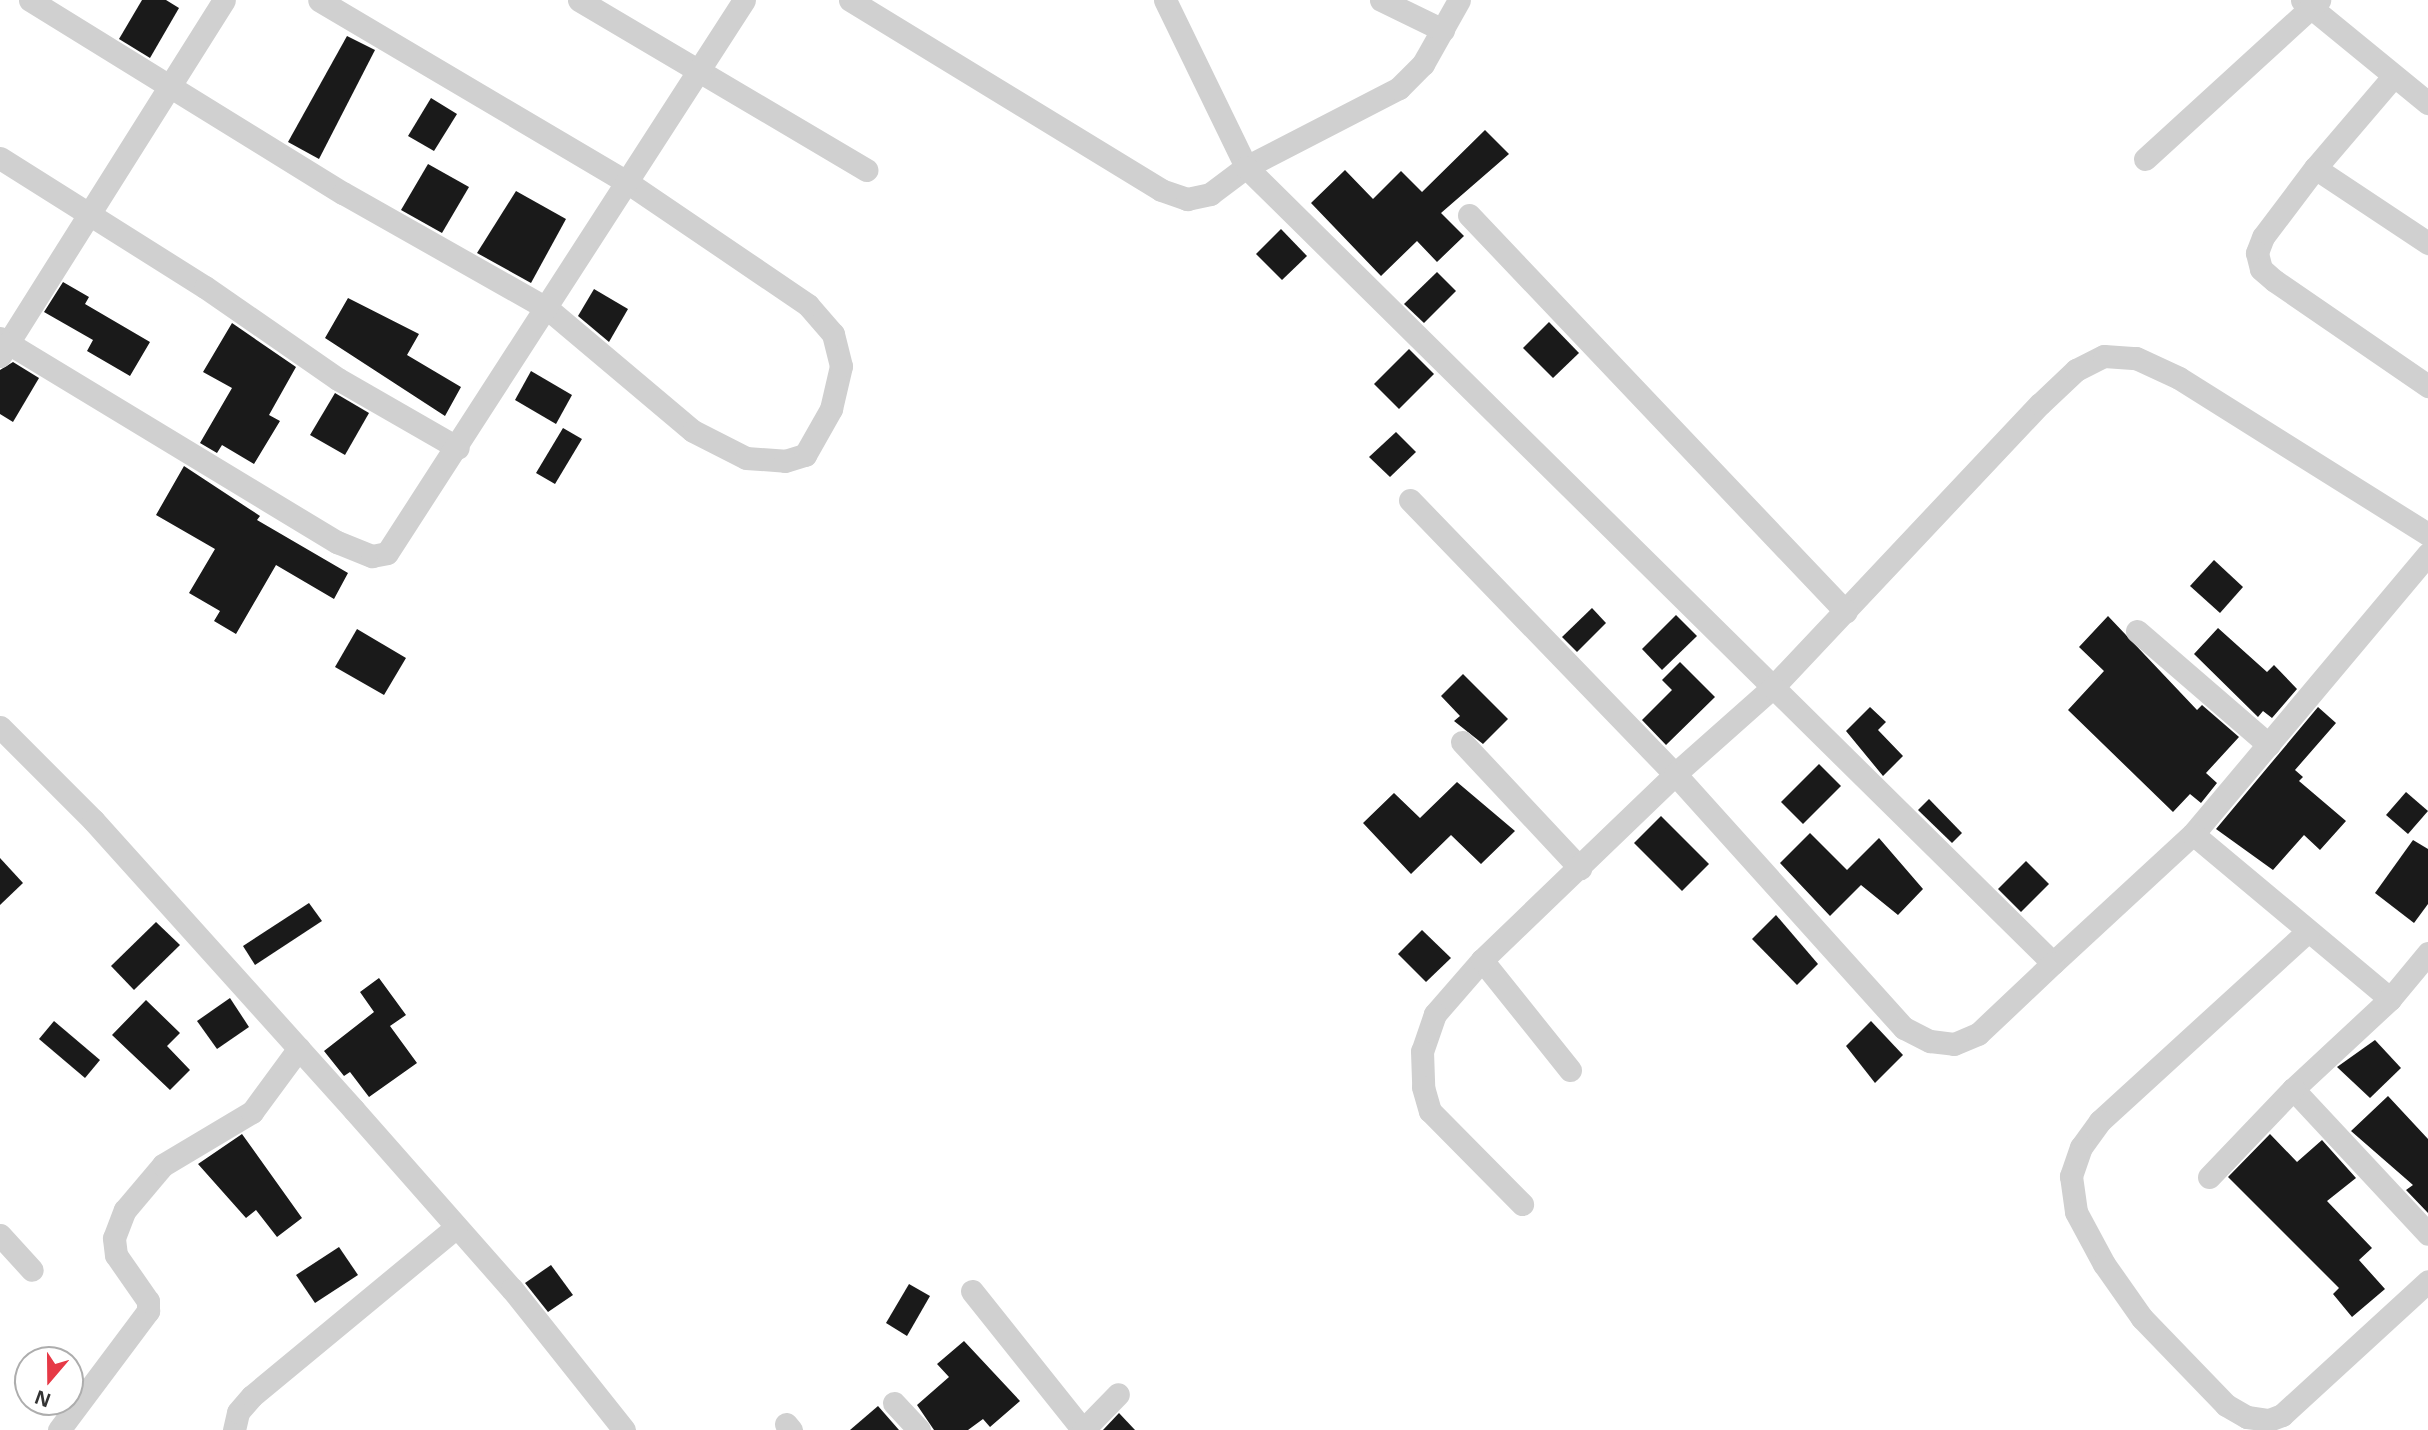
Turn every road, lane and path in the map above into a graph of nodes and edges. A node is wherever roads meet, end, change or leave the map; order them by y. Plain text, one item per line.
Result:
1 (30, 0) edge
2 (224, 0) edge
3 (319, 0) edge
4 (579, 0) edge
5 (744, 0) edge
6 (850, 0) edge
7 (1165, 0) edge
8 (1381, 0) edge
9 (1459, 0) edge
10 (2311, 2) edge
11 (1443, 30) junction
12 (702, 68) junction
13 (2392, 78) junction
14 (168, 83) junction
15 (2428, 103) edge
16 (0, 158) edge
17 (2146, 159) dead end
18 (1246, 167) junction
19 (2315, 168) junction
20 (866, 170) dead end
21 (630, 184) junction
22 (1469, 215) dead end
23 (90, 218) junction
24 (2428, 243) edge
25 (548, 309) junction
26 (3, 345) edge
27 (2428, 386) edge
28 (458, 448) junction
29 (1410, 500) dead end
30 (2428, 534) edge
31 (2428, 554) edge
32 (1846, 612) junction
33 (2137, 631) dead end
34 (1773, 687) junction
35 (0, 727) edge
36 (1462, 742) dead end
37 (2269, 745) junction
38 (1675, 774) junction
39 (2193, 834) junction
40 (1580, 868) junction
41 (2308, 931) junction
42 (2428, 953) edge
43 (1482, 960) junction
44 (2053, 963) junction
45 (2390, 999) junction
46 (299, 1048) junction
47 (1570, 1070) dead end
48 (2293, 1089) junction
49 (2209, 1177) dead end
50 (1522, 1204) dead end
51 (456, 1227) junction
52 (2428, 1234) edge
53 (0, 1235) edge
54 (32, 1270) dead end
55 (2428, 1281) edge
56 (972, 1291) dead end
57 (1118, 1394) dead end
58 (894, 1403) dead end
59 (59, 1430) edge
60 (234, 1430) edge
61 (624, 1430) edge
62 (919, 1430) edge
63 (1083, 1430) edge

1 - 14 street
2 - 14 street
3 - 21 street
4 - 12 street
5 - 12 street
6 - 18 street
7 - 18 street
8 - 11 street
9 - 11 street
10 - 13 street
10 - 17 street
11 - 18 street
12 - 20 street
12 - 21 street
13 - 15 street
13 - 19 street
14 - 23 street
14 - 25 street
16 - 23 street
18 - 34 street
19 - 24 street
19 - 27 street
21 - 25 street
21 - 25 street
22 - 32 street
23 - 26 street
23 - 28 street
25 - 28 street
26 - 28 street
29 - 38 street
30 - 32 street
31 - 37 street
32 - 34 street
33 - 37 street
34 - 38 street
34 - 44 street
35 - 46 street
36 - 40 street
37 - 39 street
38 - 40 street
38 - 44 street
39 - 41 street
39 - 44 street
40 - 43 street
41 - 45 street
41 - 55 street
42 - 45 street
43 - 47 street
43 - 50 street
45 - 48 street
46 - 51 street
46 - 59 street
48 - 49 street
48 - 52 street
51 - 60 street
51 - 61 street
53 - 54 street
56 - 63 street
57 - 63 street
58 - 62 street

